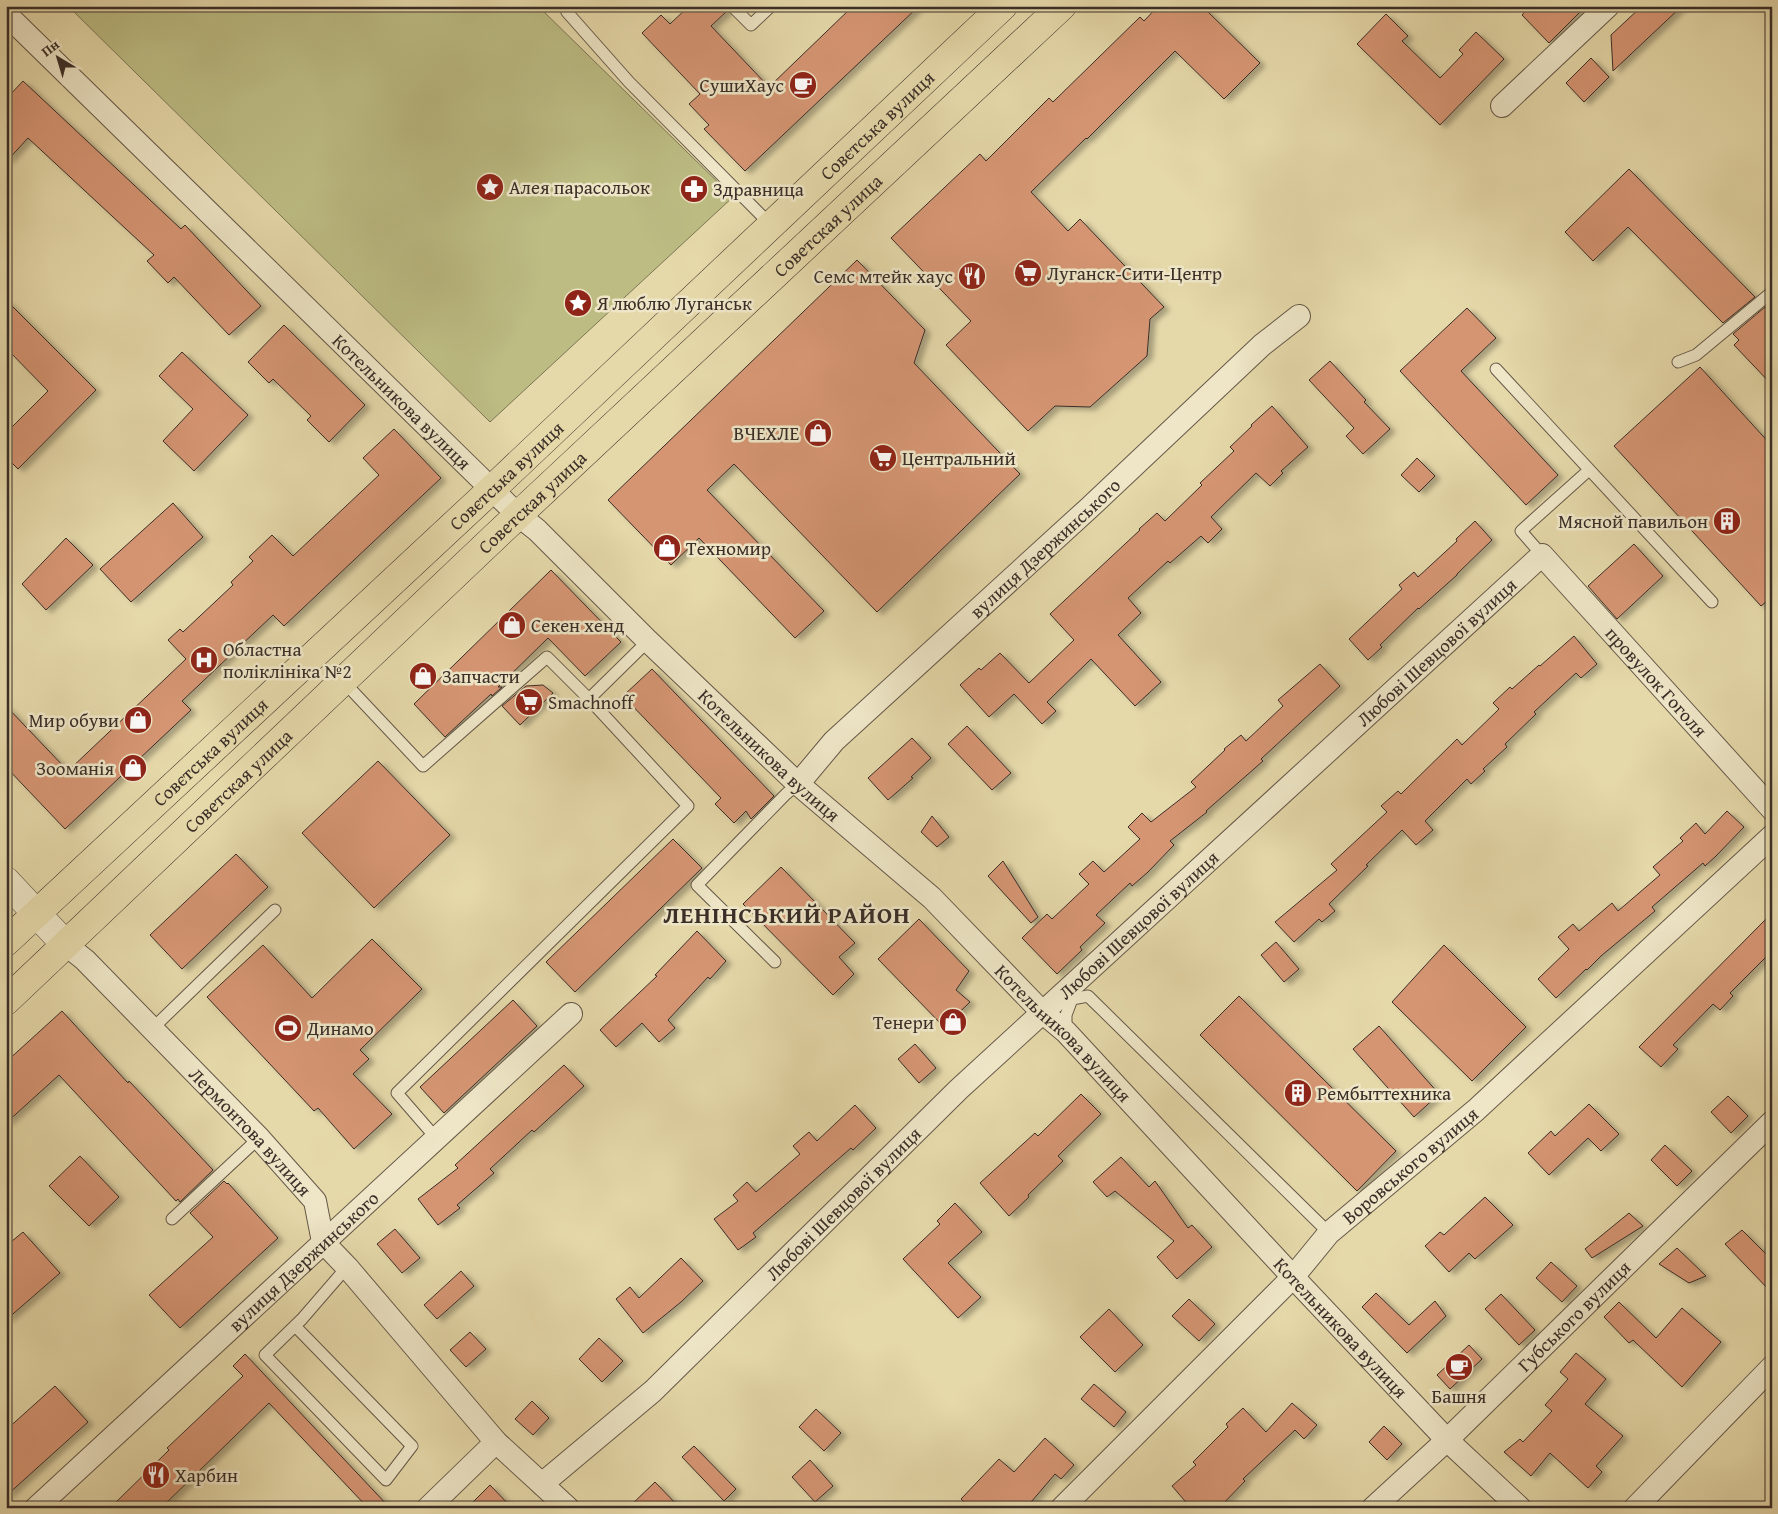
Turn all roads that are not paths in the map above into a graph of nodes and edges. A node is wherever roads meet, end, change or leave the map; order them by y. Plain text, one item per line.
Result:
1 (572, 6) edge
2 (732, 6) edge
3 (771, 6) edge
4 (1003, 6) edge
5 (1062, 6) edge
6 (1608, 6) edge
7 (6, 14) edge
8 (1502, 106) dead end
9 (772, 225) junction
10 (1772, 292) edge
11 (1299, 316) dead end
12 (1678, 362) dead end
13 (1496, 369) dead end
14 (1589, 470) junction
15 (492, 489) junction
16 (518, 515) junction
17 (1542, 554) junction
18 (1712, 602) dead end
19 (648, 641) junction
20 (344, 681) junction
21 (589, 699) junction
22 (798, 784) junction
23 (1772, 809) edge
24 (1772, 836) edge
25 (6, 881) edge
26 (275, 910) dead end
27 (36, 914) junction
28 (6, 942) edge
29 (65, 944) junction
30 (775, 962) dead end
31 (6, 1001) edge
32 (1042, 1012) junction
33 (571, 1014) dead end
34 (152, 1029) junction
35 (1066, 1032) junction
36 (1772, 1122) edge
37 (259, 1138) junction
38 (436, 1138) junction
39 (172, 1219) dead end
40 (1329, 1233) junction
41 (323, 1242) junction
42 (347, 1267) junction
43 (1293, 1277) junction
44 (295, 1326) junction
45 (1772, 1367) edge
46 (1447, 1440) junction
47 (496, 1442) junction
48 (542, 1484) junction
49 (36, 1508) edge
50 (428, 1508) edge
51 (568, 1508) edge
52 (1062, 1508) edge
53 (1373, 1508) edge
54 (1520, 1508) edge
55 (1636, 1508) edge

1 - 9 lane
2 - 3 lane
4 - 9 main road, Совєтська вулиця
5 - 16 main road, Советская улица
6 - 8 street
7 - 15 street, Котельникова вулиця
9 - 15 main road, Совєтська вулиця
10 - 12 lane
11 - 22 street, вулиця Дзержинського
13 - 14 lane
14 - 17 lane
14 - 18 lane
15 - 16 street, Котельникова вулиця
15 - 27 main road, Совєтська вулиця
16 - 19 street, Котельникова вулиця
16 - 20 main road, Советская улица
17 - 23 street, провулок Гоголя
17 - 32 street, Любові Шевцової вулиця
19 - 21 lane
19 - 22 street, Котельникова вулиця
20 - 21 lane
20 - 29 main road, Советская улица
21 - 38 lane
22 - 30 lane
22 - 32 street, Котельникова вулиця
24 - 40 street, Воровського вулиця
25 - 27 street, Лермонтова вулиця
26 - 34 lane
27 - 28 main road, Совєтська вулиця
27 - 29 street, Лермонтова вулиця
29 - 31 main road, Советская улица
29 - 34 street, Лермонтова вулиця
32 - 35 street, Котельникова вулиця
32 - 48 street, Любові Шевцової вулиця
33 - 38 street, вулиця Дзержинського
34 - 37 street, Лермонтова вулиця
35 - 40 lane
35 - 43 street, Котельникова вулиця
36 - 46 street, Губського вулиця
37 - 39 lane
37 - 41 street, Лермонтова вулиця
38 - 41 street, вулиця Дзержинського
40 - 43 street, Воровського вулиця
41 - 42 street
41 - 49 street, вулиця Дзержинського
42 - 44 lane
42 - 47 street
43 - 46 street, Котельникова вулиця
43 - 52 street, Воровського вулиця
44 - 44 lane
45 - 55 street
46 - 53 street, Губського вулиця
46 - 54 street, Котельникова вулиця
47 - 48 street
47 - 50 street
48 - 51 street

